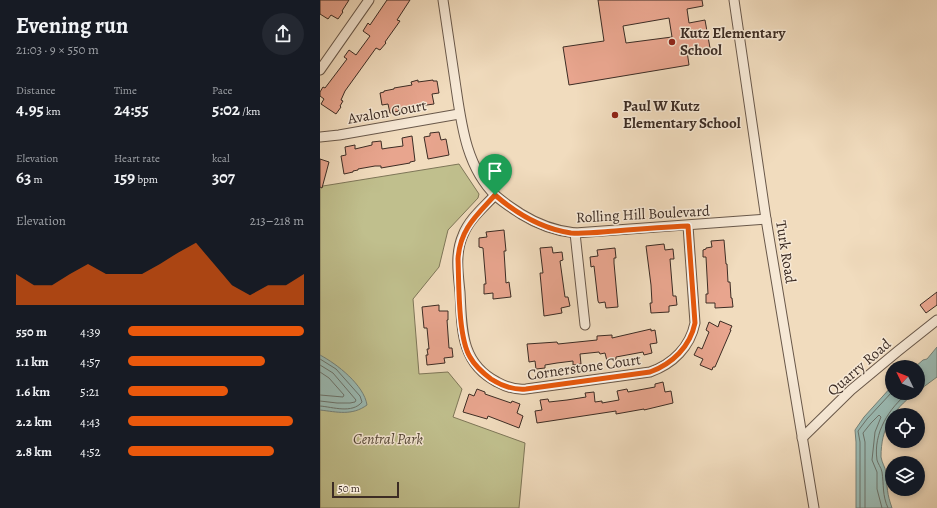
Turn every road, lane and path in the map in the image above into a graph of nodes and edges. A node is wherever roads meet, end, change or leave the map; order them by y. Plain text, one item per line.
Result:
1 (369, 0) edge
2 (443, 0) edge
3 (734, 0) edge
4 (320, 70) edge
5 (459, 114) junction
6 (320, 137) edge
7 (495, 195) junction
8 (766, 219) junction
9 (688, 226) junction
10 (575, 233) junction
11 (937, 320) edge
12 (585, 325) dead end
13 (802, 438) junction
14 (814, 508) edge

1 - 4 street
2 - 5 street, Rolling Hill Boulevard
3 - 8 street, Turk Road
5 - 6 street, Avalon Court
5 - 7 street, Rolling Hill Boulevard
7 - 9 street, Cornerstone Court
7 - 10 street, Rolling Hill Boulevard
8 - 9 street, Rolling Hill Boulevard
8 - 13 street, Turk Road
9 - 10 street, Rolling Hill Boulevard
10 - 12 street
11 - 13 street, Quarry Road
13 - 14 street, Turk Road

